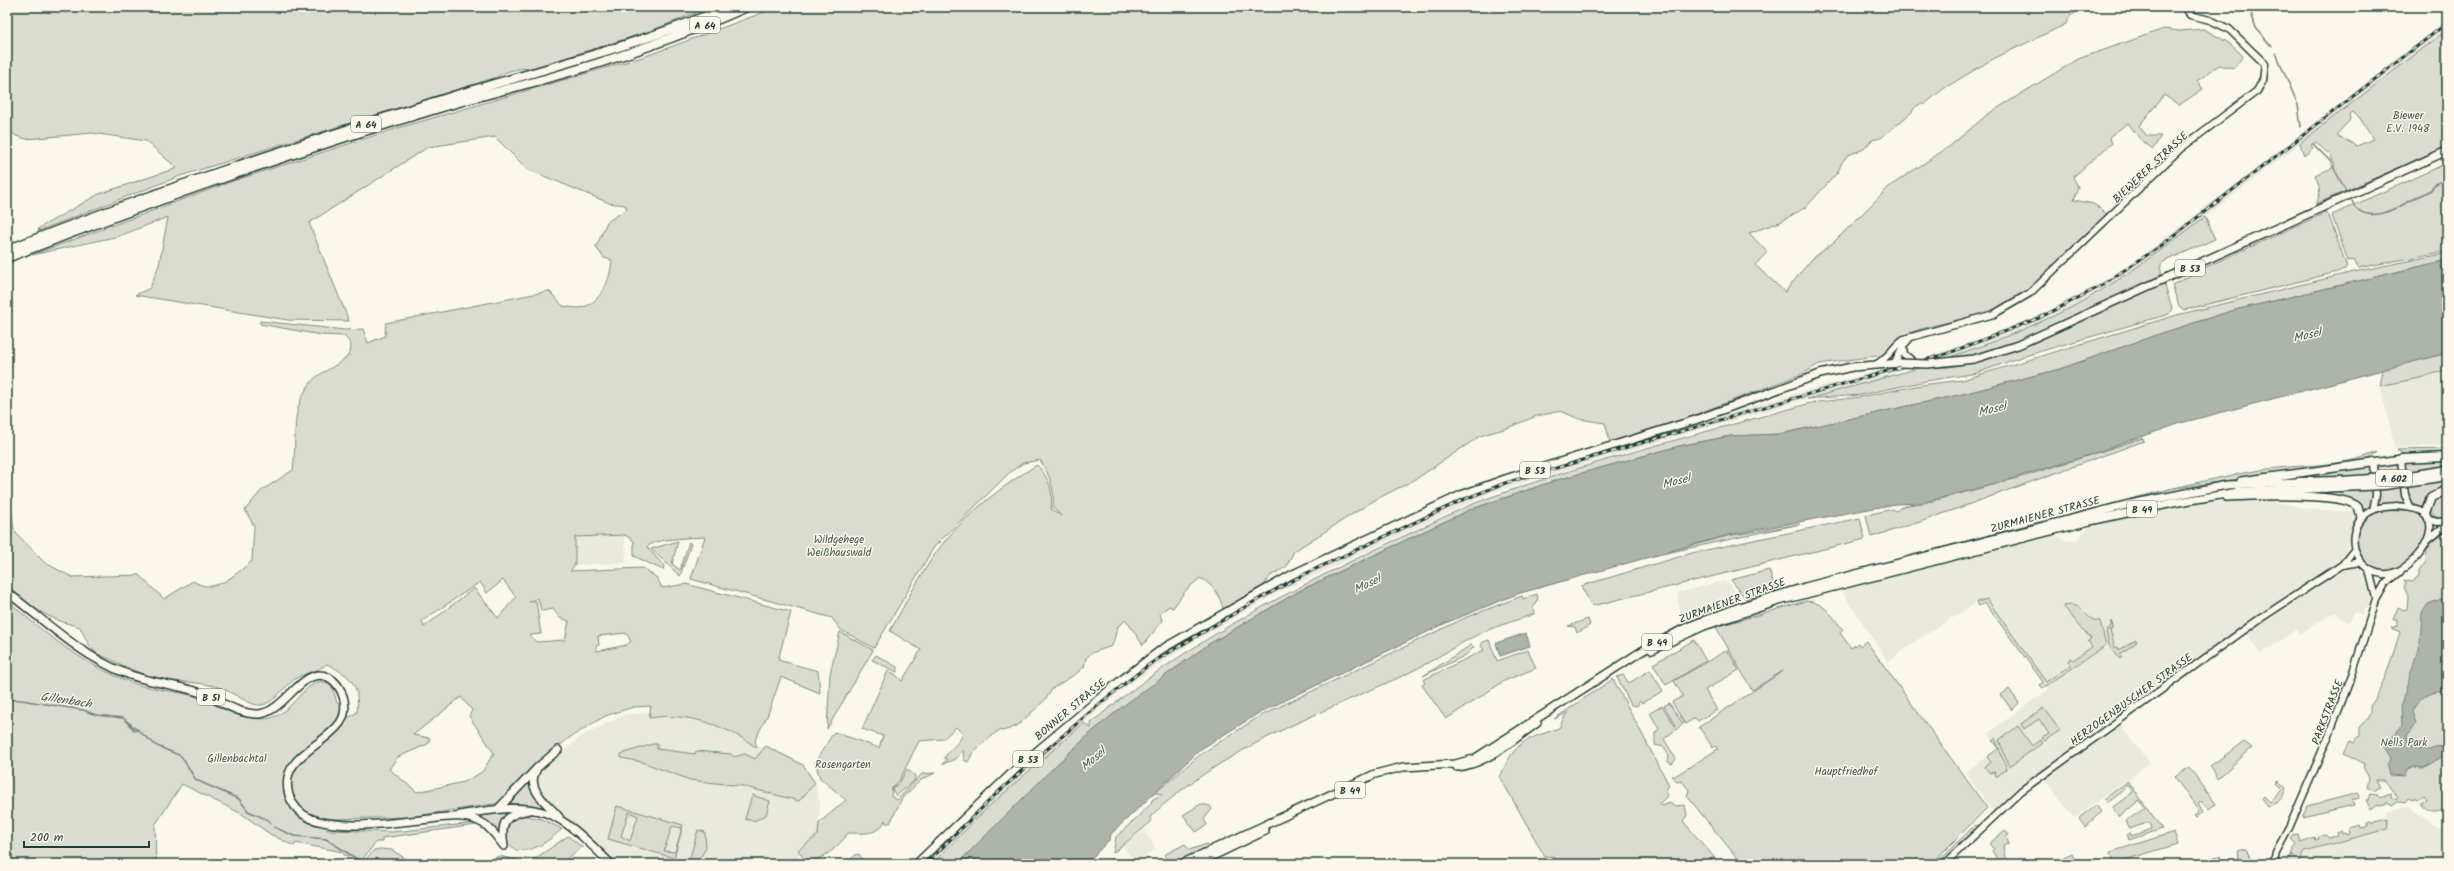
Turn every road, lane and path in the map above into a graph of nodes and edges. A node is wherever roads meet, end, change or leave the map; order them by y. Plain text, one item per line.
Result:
1 (728, 7) edge
2 (747, 7) edge
3 (2187, 10) edge
4 (2447, 152) edge
5 (7, 250) edge
6 (7, 258) edge
7 (1912, 337) junction
8 (1903, 346) junction
9 (1892, 352) junction
10 (1912, 360) dead end
11 (1897, 364) junction
12 (1876, 365) junction
13 (2447, 457) edge
14 (2401, 459) junction
15 (2374, 462) junction
16 (2447, 470) edge
17 (2447, 476) edge
18 (2298, 482) joint
19 (2340, 484) junction
20 (2227, 485) junction
21 (2447, 490) edge
22 (2238, 492) joint
23 (2194, 498) junction
24 (2411, 508) junction
25 (2373, 510) junction
26 (2427, 516) junction
27 (2361, 518) junction
28 (2447, 521) edge
29 (2447, 525) edge
30 (2426, 542) junction
31 (2354, 550) junction
32 (2360, 562) junction
33 (2342, 565) junction
34 (2369, 570) junction
35 (2400, 572) junction
36 (1811, 585) junction
37 (7, 592) edge
38 (1812, 593) junction
39 (2376, 600) junction
40 (558, 750) dead end
41 (538, 767) junction
42 (499, 808) junction
43 (535, 809) junction
44 (450, 816) junction
45 (560, 819) junction
46 (1238, 841) junction
47 (2274, 863) edge
48 (611, 864) edge
49 (916, 864) edge
50 (1181, 864) edge
51 (1196, 864) edge
52 (1944, 864) edge

1 - 5 highway, A 64
2 - 6 highway, A 64
3 - 7 street, BIEWERER STRASSE
4 - 11 main road, B 53, bridge
7 - 8 street
7 - 9 street
8 - 10 street
8 - 11 street
9 - 11 street
9 - 12 street
11 - 12 main road, B 53
12 - 49 main road, BONNER STRASSE / B 53
13 - 14 highway
14 - 15 main road
14 - 24 street
15 - 20 main road
15 - 25 street
16 - 19 highway, A 602, bridge
17 - 19 highway, A 602, bridge
18 - 19 highway, A 602
18 - 20 main road, A 602
19 - 22 highway, A 602
20 - 36 main road, ZURMAIENER STRASSE / B 49
21 - 26 highway
22 - 23 main road, A 602
23 - 27 main road
23 - 38 main road, ZURMAIENER STRASSE / B 49
24 - 25 street
24 - 26 street
25 - 27 street
26 - 28 street
26 - 30 street
27 - 31 street
29 - 30 street
30 - 35 street
31 - 32 street
31 - 33 street, HERZOGENBUSCHER STRASSE
32 - 33 street, HERZOGENBUSCHER STRASSE
32 - 34 street
33 - 52 street, HERZOGENBUSCHER STRASSE
34 - 35 street
34 - 39 street, PARKSTRASSE
35 - 39 street, PARKSTRASSE
36 - 38 main road
36 - 46 main road, ZURMAIENER STRASSE / B 49
37 - 44 main road, B 51
38 - 46 main road, ZURMAIENER STRASSE / B 49
39 - 47 street, PARKSTRASSE
40 - 41 main road
41 - 42 main road
41 - 45 main road
42 - 43 main road, B 51
42 - 44 main road, B 51
43 - 44 main road
43 - 45 main road, B 51
45 - 48 main road, B 51
46 - 50 main road, B 49
46 - 51 main road, B 49

